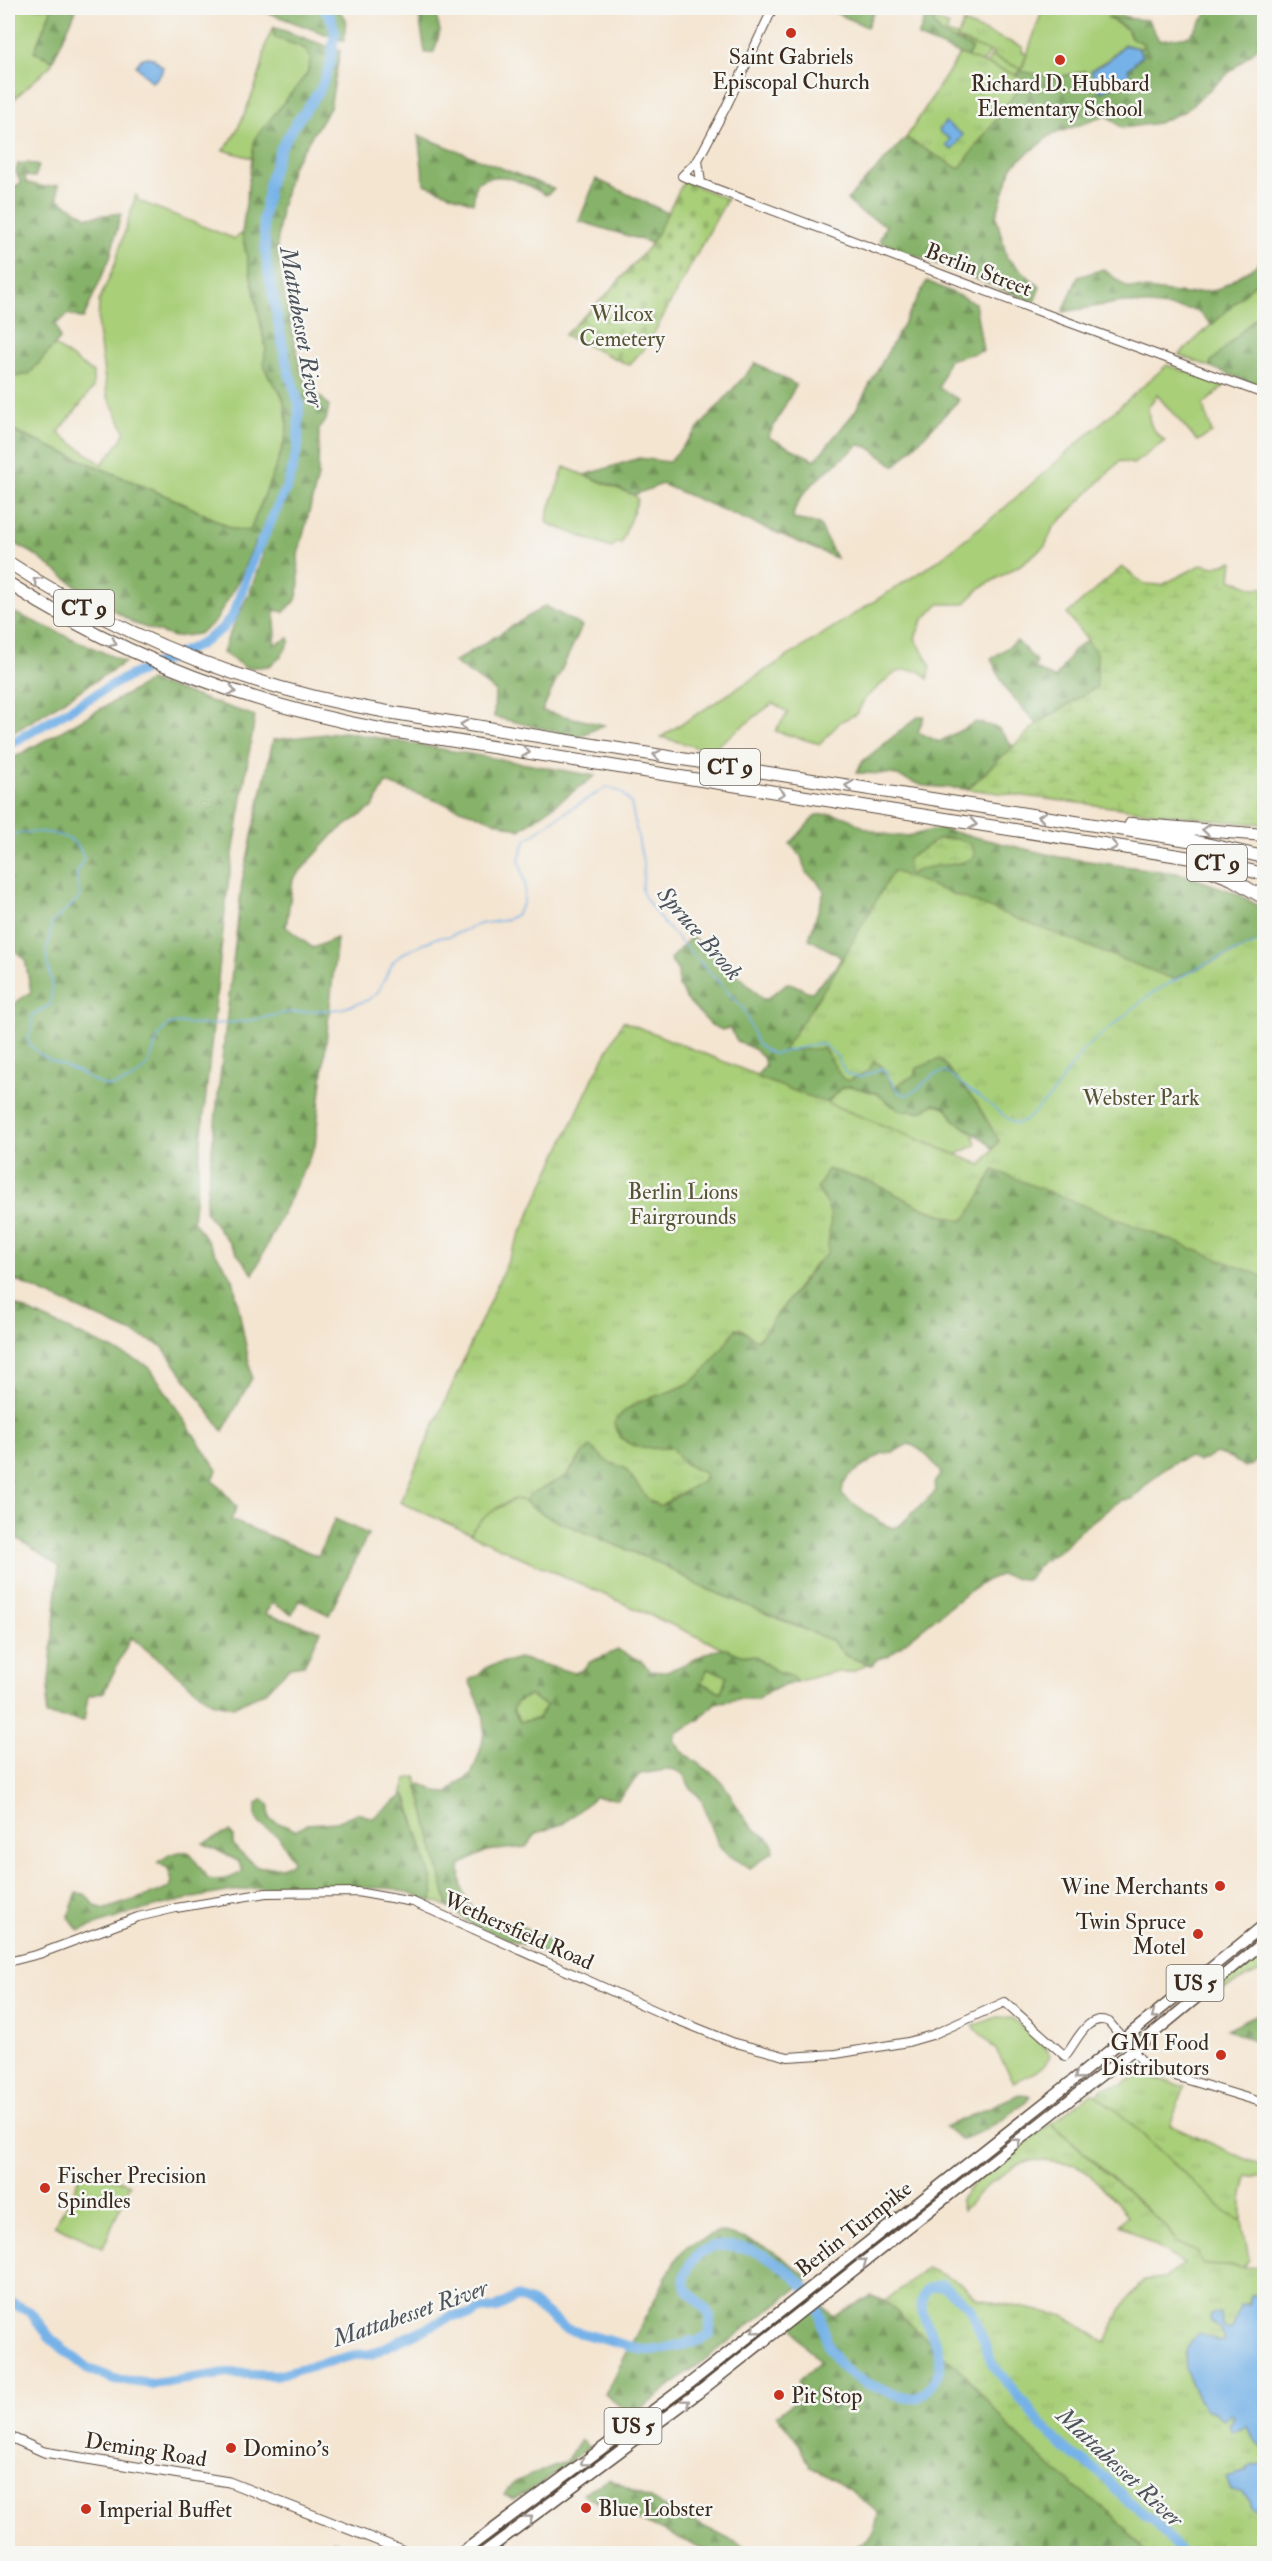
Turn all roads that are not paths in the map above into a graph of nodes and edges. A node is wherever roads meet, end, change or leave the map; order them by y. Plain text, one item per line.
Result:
1 (773, 8) edge
2 (699, 160) junction
3 (701, 183) junction
4 (1264, 394) edge
5 (8, 562) edge
6 (8, 583) edge
7 (1069, 821) junction
8 (1264, 835) edge
9 (1168, 855) junction
10 (1264, 856) edge
11 (1264, 874) edge
12 (1264, 898) edge
13 (1264, 1925) edge
14 (1264, 1942) edge
15 (8, 1962) edge
16 (1124, 2040) junction
17 (1133, 2050) junction
18 (1264, 2103) edge
19 (8, 2436) edge
20 (412, 2553) edge
21 (460, 2553) edge
22 (482, 2553) edge

1 - 2 street
2 - 3 street
2 - 3 street, Berlin Street
3 - 4 street, Berlin Street
7 -> 5 highway, CT 9
6 -> 9 highway, CT 9
8 -> 7 highway
7 - 10 highway, CT 9
9 - 11 highway, CT 9
9 - 12 highway
13 -> 16 highway, Berlin Turnpike / US 5
14 - 17 highway, Berlin Turnpike / US 5
15 - 16 street, Wethersfield Road
16 - 17 street
16 -> 21 highway, Berlin Turnpike / US 5
17 - 18 street
22 -> 17 highway, Berlin Turnpike / US 5
19 - 20 main road, Deming Road

